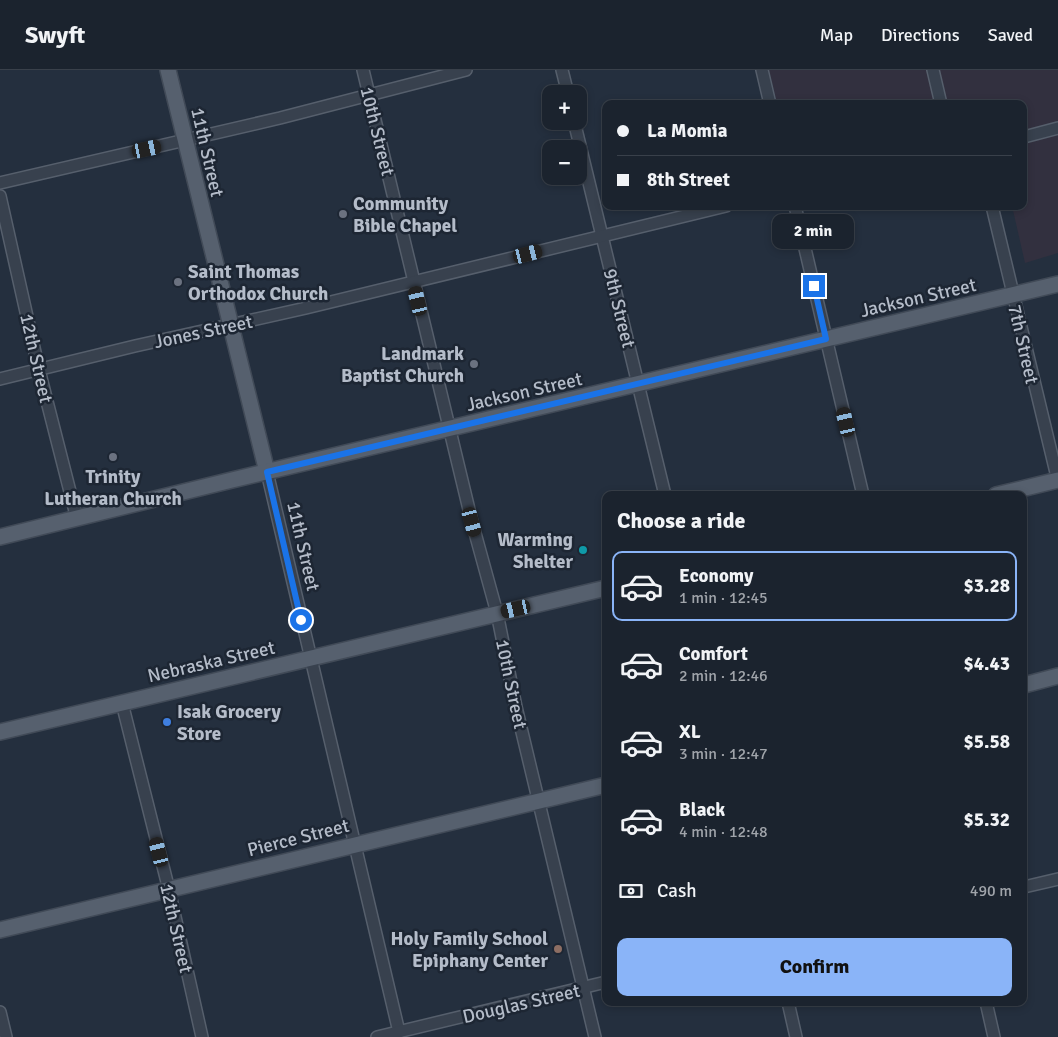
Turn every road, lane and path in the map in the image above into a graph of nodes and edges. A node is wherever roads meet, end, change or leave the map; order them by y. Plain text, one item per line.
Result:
1 (168, 70) edge
2 (363, 70) edge
3 (466, 70) edge
4 (562, 70) edge
5 (762, 70) edge
6 (933, 70) edge
7 (566, 85) edge
8 (369, 94) junction
9 (769, 100) edge
10 (940, 100) edge
11 (1058, 128) edge
12 (576, 130) edge
13 (1027, 135) edge
14 (185, 141) junction
15 (0, 183) edge
16 (0, 196) edge
17 (709, 210) edge
18 (796, 210) edge
19 (993, 210) edge
20 (602, 236) junction
21 (414, 282) junction
22 (1058, 284) edge
23 (1013, 295) junction
24 (230, 325) junction
25 (826, 339) junction
26 (39, 370) junction
27 (0, 379) edge
28 (638, 384) junction
29 (449, 430) junction
30 (267, 472) junction
31 (1058, 480) edge
32 (665, 491) edge
33 (862, 491) edge
34 (1013, 491) edge
35 (77, 519) junction
36 (0, 537) edge
37 (602, 589) edge
38 (497, 613) junction
39 (310, 658) junction
40 (1058, 676) edge
41 (1027, 683) edge
42 (122, 703) junction
43 (0, 732) edge
44 (602, 786) edge
45 (539, 801) junction
46 (355, 844) junction
47 (1058, 879) edge
48 (1027, 886) edge
49 (169, 890) junction
50 (0, 930) edge
51 (602, 983) edge
52 (583, 988) junction
53 (789, 1006) edge
54 (987, 1006) edge
55 (0, 1012) edge
56 (399, 1032) junction
57 (6, 1037) edge
58 (202, 1037) edge
59 (377, 1037) edge
60 (595, 1037) edge
61 (796, 1037) edge
62 (994, 1037) edge

1 - 14 main road, 11th Street
2 - 8 street, 10th Street
3 - 8 street
4 - 7 street
5 - 9 street
6 - 10 street
8 - 14 street
8 - 21 street, 10th Street
11 - 13 street
12 - 20 street, 9th Street
14 - 15 street
14 - 24 main road, 11th Street
16 - 26 street, 12th Street
17 - 20 street, Jones Street
18 - 25 street
19 - 23 street, 7th Street
20 - 21 street, Jones Street
20 - 28 street, 9th Street
21 - 24 street, Jones Street
21 - 29 street, 10th Street
22 - 23 main road, Jackson Street
23 - 25 main road, Jackson Street
23 - 31 street, 7th Street
24 - 26 street, Jones Street
24 - 30 main road, 11th Street
25 - 28 main road, Jackson Street
25 - 33 street
26 - 27 street, Jones Street
26 - 35 street, 12th Street
28 - 29 main road, Jackson Street
28 - 32 street, 9th Street
29 - 30 main road, Jackson Street
29 - 38 street, 10th Street
30 - 35 main road, Jackson Street
30 - 39 street, 11th Street
31 - 34 main road
35 - 36 main road, Jackson Street
37 - 38 main road, Nebraska Street
38 - 39 main road, Nebraska Street
38 - 45 street, 10th Street
39 - 42 main road, Nebraska Street
39 - 46 street, 11th Street
40 - 41 main road
42 - 43 main road, Nebraska Street
42 - 49 street, 12th Street
44 - 45 main road, Pierce Street
45 - 46 main road, Pierce Street
45 - 52 street, 10th Street
46 - 49 main road, Pierce Street
46 - 56 street, 11th Street
47 - 48 street
49 - 50 main road, Pierce Street
49 - 58 street, 12th Street
51 - 52 street, Douglas Street
52 - 56 street, Douglas Street
52 - 60 street, 10th Street
53 - 61 street
54 - 62 street
55 - 57 street
56 - 59 street, Douglas Street

